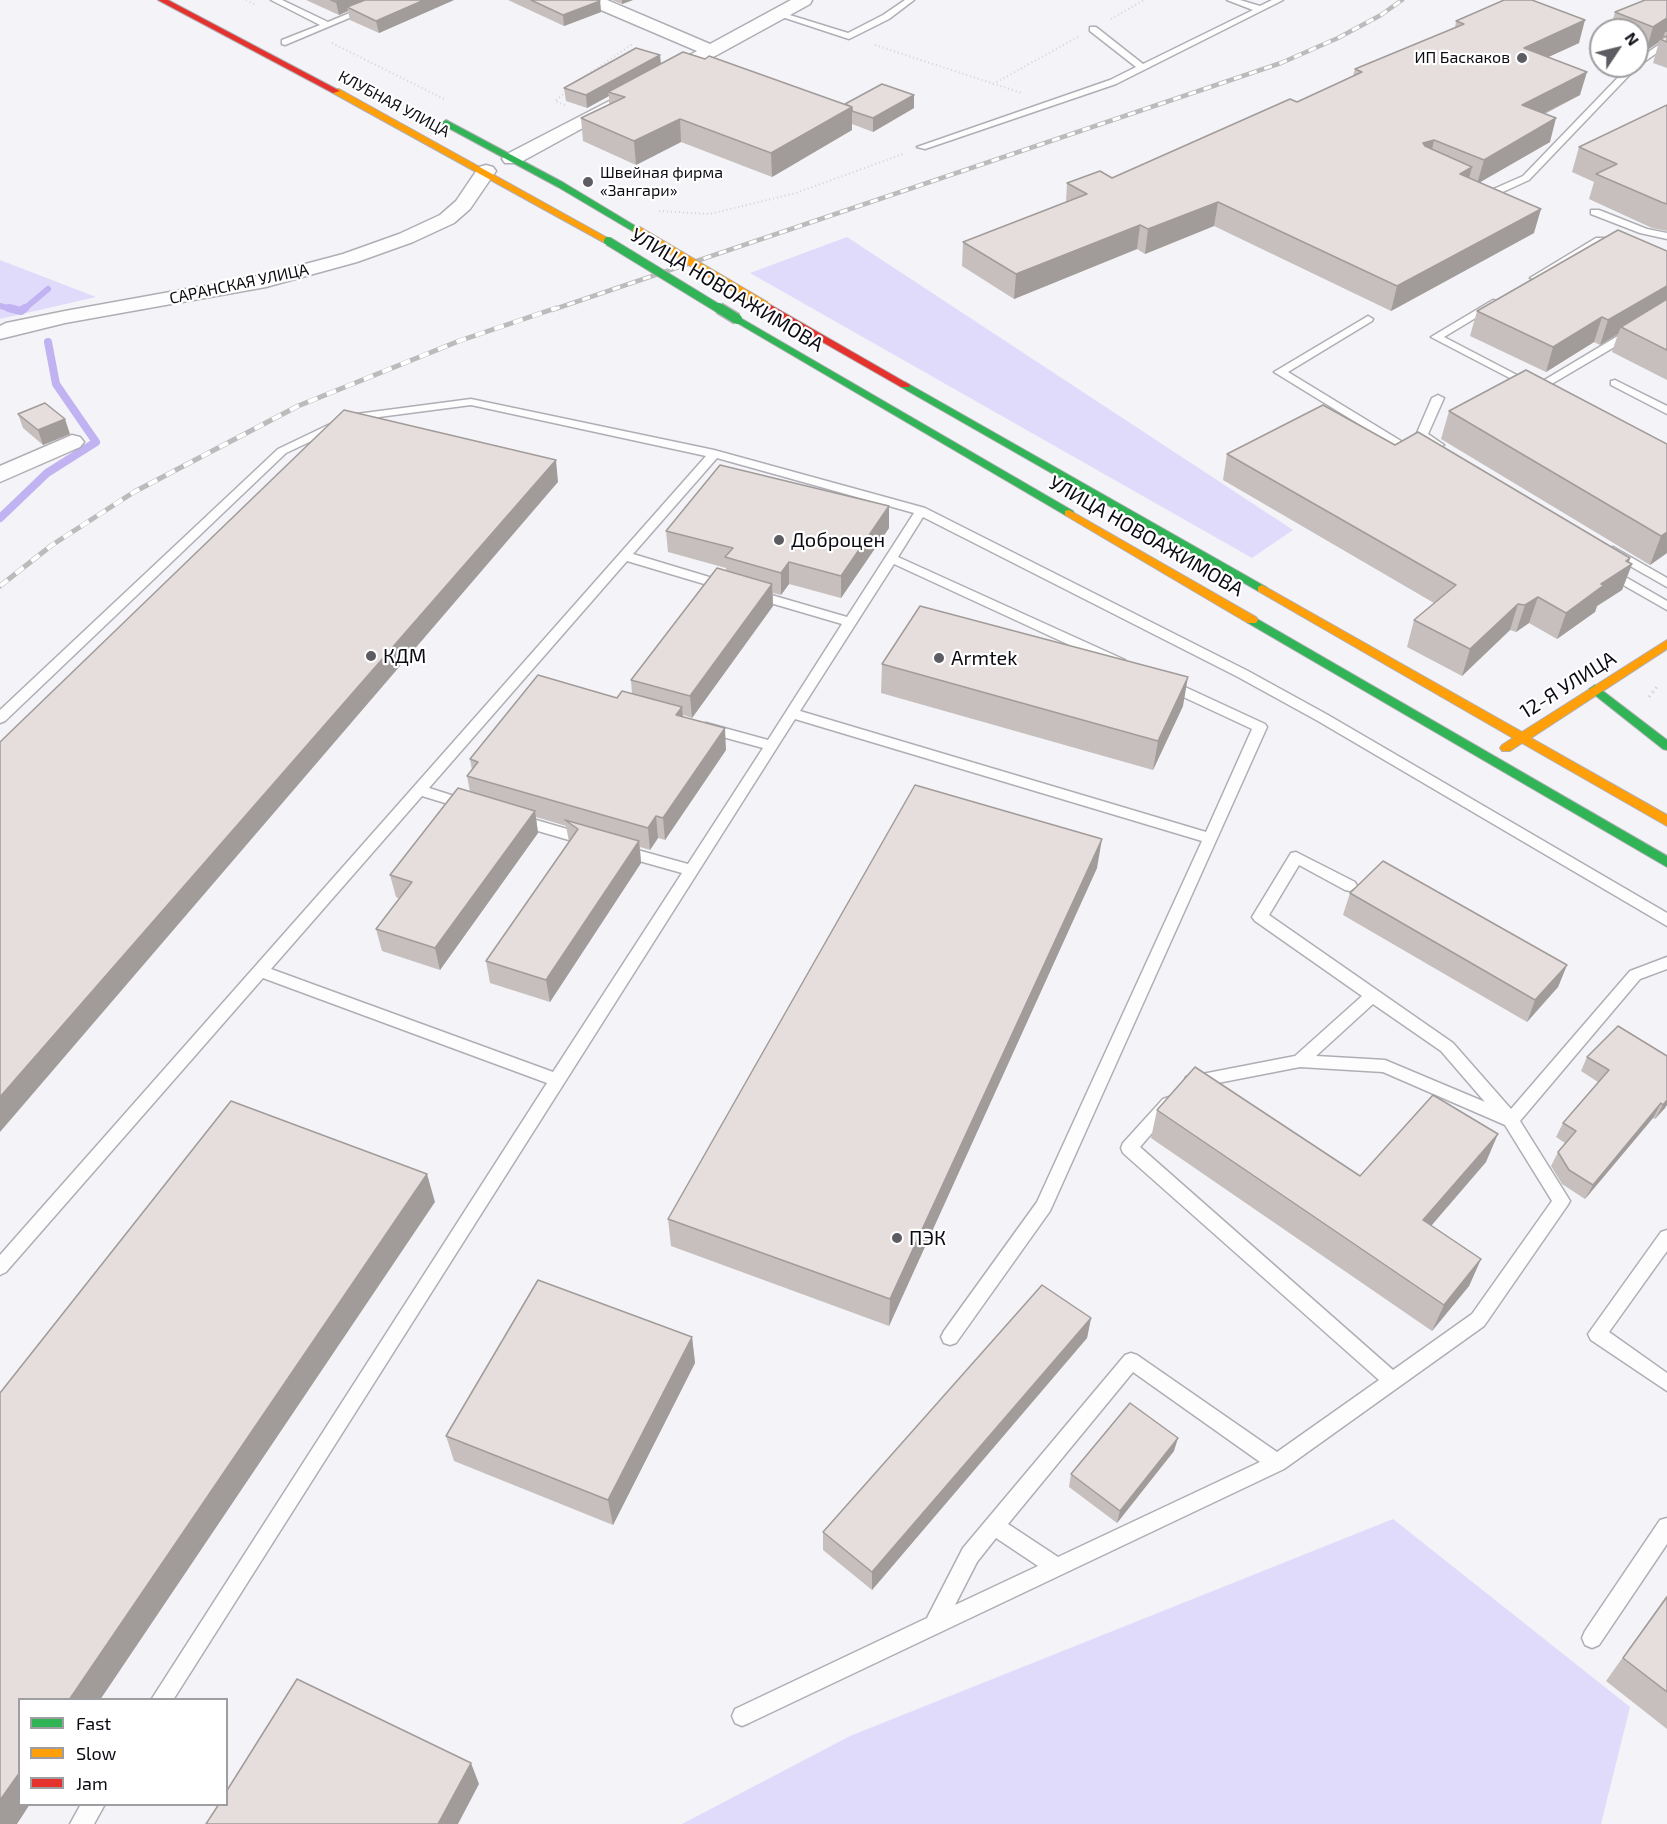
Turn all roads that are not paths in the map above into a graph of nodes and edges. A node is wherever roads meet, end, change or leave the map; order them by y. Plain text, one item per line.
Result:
1 (162, 0) edge
2 (275, 0) edge
3 (388, 0) edge
4 (593, 0) edge
5 (804, 0) edge
6 (910, 0) edge
7 (1231, 0) edge
8 (1279, 0) edge
9 (375, 2) edge
10 (1260, 9) junction
11 (777, 14) junction
12 (326, 24) junction
13 (1093, 29) road end
14 (280, 39) joint
15 (1667, 42) edge
16 (711, 51) junction
17 (305, 52) dead end
18 (1649, 55) edge
19 (1142, 67) junction
20 (1622, 78) edge
21 (652, 83) edge
22 (632, 93) edge
23 (437, 119) dead end
24 (922, 147) road end
25 (512, 159) junction
26 (486, 171) junction
27 (1468, 186) edge
28 (1595, 212) dead end
29 (637, 230) joint
30 (1667, 236) edge
31 (608, 241) joint
32 (1629, 253) edge
33 (1528, 282) edge
34 (1508, 294) edge
35 (1667, 311) edge
36 (1368, 319) dead end
37 (0, 333) edge
38 (1615, 384) dead end
39 (1438, 398) dead end
40 (1667, 411) edge
41 (72, 442) dead end
42 (714, 454) junction
43 (1452, 454) edge
44 (1422, 458) edge
45 (0, 475) edge
46 (921, 511) junction
47 (1606, 546) edge
48 (625, 556) junction
49 (891, 558) junction
50 (1596, 563) edge
51 (1667, 583) edge
52 (1667, 606) edge
53 (850, 622) junction
54 (1667, 644) edge
55 (1130, 667) edge
56 (1151, 677) edge
57 (1595, 689) junction
58 (790, 713) junction
59 (0, 718) edge
60 (690, 723) edge
61 (1521, 738) junction
62 (770, 745) junction
63 (1667, 746) edge
64 (1490, 759) junction
65 (419, 790) junction
66 (487, 810) edge
67 (509, 817) edge
68 (1667, 821) edge
69 (1210, 838) junction
70 (1667, 861) edge
71 (691, 870) junction
72 (1350, 886) dead end
73 (1667, 920) edge
74 (1667, 963) edge
75 (260, 971) junction
76 (1373, 995) junction
77 (1300, 1061) junction
78 (557, 1080) junction
79 (1511, 1120) junction
80 (1667, 1237) edge
81 (0, 1267) edge
82 (950, 1337) dead end
83 (1393, 1380) junction
84 (1667, 1383) edge
85 (1277, 1463) junction
86 (994, 1526) junction
87 (1667, 1527) edge
88 (1057, 1567) junction
89 (934, 1626) junction
90 (1592, 1638) dead end
91 (162, 1698) edge
92 (742, 1716) dead end
93 (93, 1806) edge
94 (81, 1824) edge

1 - 26 main road, КЛУБНАЯ УЛИЦА
2 - 12 lane
3 - 9 lane
4 - 16 street
5 - 11 street
6 - 11 lane
7 - 10 lane
8 - 10 lane
9 - 12 lane
10 - 19 lane
11 - 16 street
12 - 14 lane
13 - 19 lane
14 - 17 main road
15 - 18 lane
16 - 21 street
19 - 24 lane
20 - 27 lane
22 - 25 street
23 - 25 main road, КЛУБНАЯ УЛИЦА
25 - 26 main road
25 - 29 main road, КЛУБНАЯ УЛИЦА
26 - 31 main road, КЛУБНАЯ УЛИЦА
26 - 37 street, САРАНСКАЯ УЛИЦА
28 - 30 lane
29 - 61 main road, УЛИЦА НОВОАЖИМОВА, bridge
31 - 64 main road, УЛИЦА НОВОАЖИМОВА, bridge
32 - 33 lane
34 - 35 lane
36 - 44 lane
38 - 40 lane
39 - 43 lane
41 - 45 street
42 - 46 lane
42 - 48 lane
42 - 59 lane
46 - 49 lane
46 - 73 lane
47 - 51 lane
48 - 53 lane
48 - 65 lane
49 - 53 lane
49 - 55 lane
50 - 52 lane
53 - 58 lane
54 - 57 main road, 12-Я УЛИЦА
56 - 69 lane
57 - 61 main road, 12-Я УЛИЦА
57 - 63 main road
58 - 62 lane
58 - 69 lane
60 - 62 lane
61 - 64 main road, 12-Я УЛИЦА
61 - 68 main road, УЛИЦА НОВОАЖИМОВА
62 - 71 lane
64 - 70 main road, УЛИЦА НОВОАЖИМОВА
65 - 66 lane
65 - 75 lane
67 - 71 lane
69 - 82 lane
71 - 78 lane
72 - 76 lane
74 - 79 lane
75 - 78 lane
75 - 81 lane
76 - 77 lane
76 - 79 lane
77 - 79 lane
77 - 83 lane
78 - 91 lane
79 - 83 lane
80 - 84 lane
83 - 85 lane
85 - 86 lane
85 - 88 lane
86 - 88 lane
86 - 89 lane
87 - 90 lane
88 - 89 lane
89 - 92 lane
93 - 94 lane

